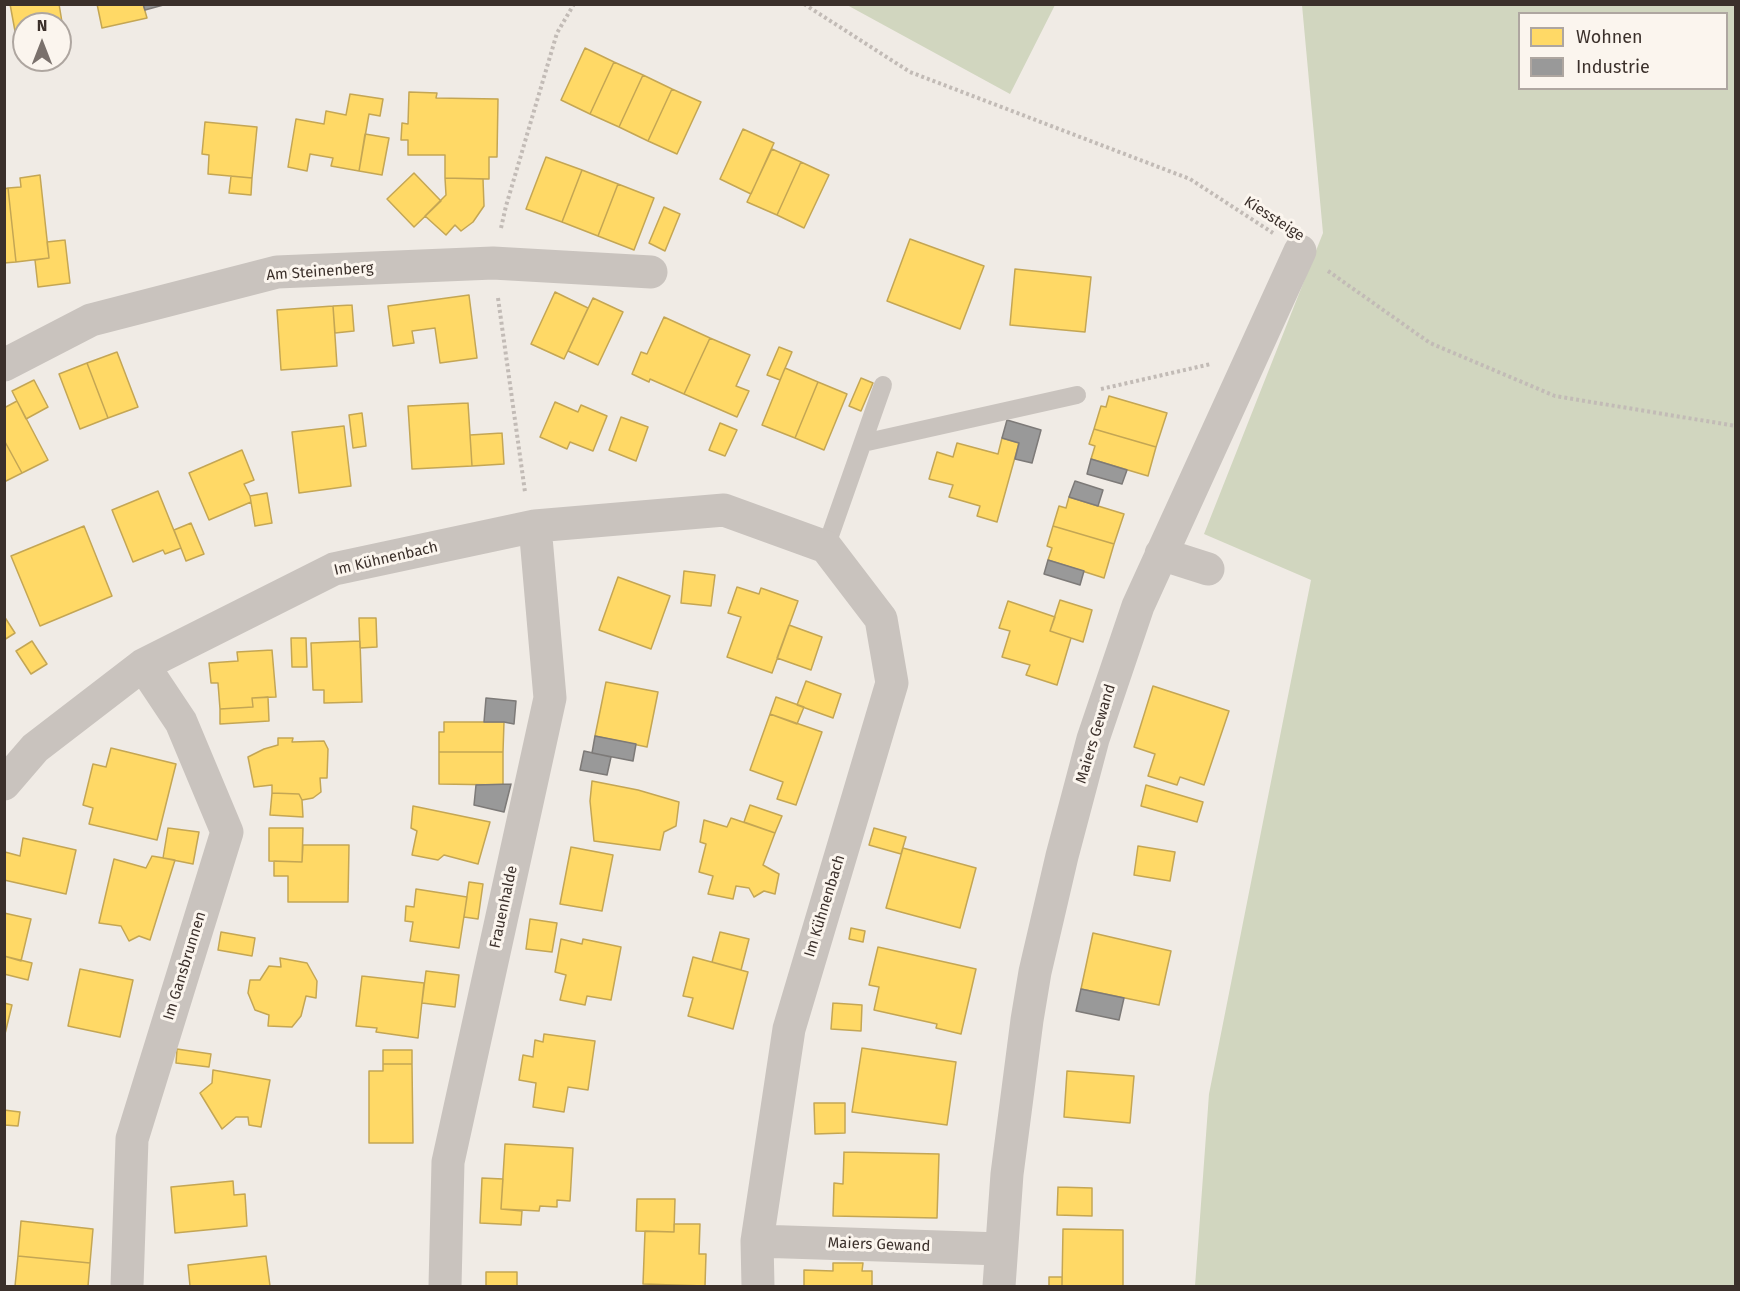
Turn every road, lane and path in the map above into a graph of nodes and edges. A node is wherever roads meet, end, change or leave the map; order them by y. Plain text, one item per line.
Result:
1 (574, 4) edge
2 (804, 4) edge
3 (1300, 250) junction
4 (493, 263) junction
5 (651, 272) dead end
6 (1252, 355) junction
7 (4, 365) edge
8 (883, 385) dead end
9 (1077, 394) joint
10 (1736, 426) edge
11 (863, 443) junction
12 (533, 527) junction
13 (825, 547) junction
14 (1161, 554) junction
15 (1208, 568) dead end
16 (143, 666) junction
17 (4, 784) edge
18 (758, 1241) junction
19 (1001, 1248) junction
20 (128, 1287) edge
21 (445, 1287) edge
22 (758, 1287) edge
23 (999, 1287) edge

1 - 4 path
2 - 3 path, Kiessteige
3 - 6 street, Maiers Gewand
3 - 10 path, Kiessteige
4 - 5 street, Am Steinenberg
4 - 7 street, Am Steinenberg
4 - 12 path
6 - 9 path
6 - 14 street, Maiers Gewand
8 - 11 lane
9 - 11 lane
11 - 13 lane
12 - 13 street, Im Kühnenbach
12 - 16 street, Im Kühnenbach
12 - 21 street, Frauenhalde
13 - 18 street, Im Kühnenbach
14 - 15 street
14 - 19 street, Maiers Gewand
16 - 17 street, Im Kühnenbach
16 - 20 street, Im Gansbrunnen
18 - 19 street, Maiers Gewand
18 - 22 street, Im Kühnenbach
19 - 23 street, Maiers Gewand

